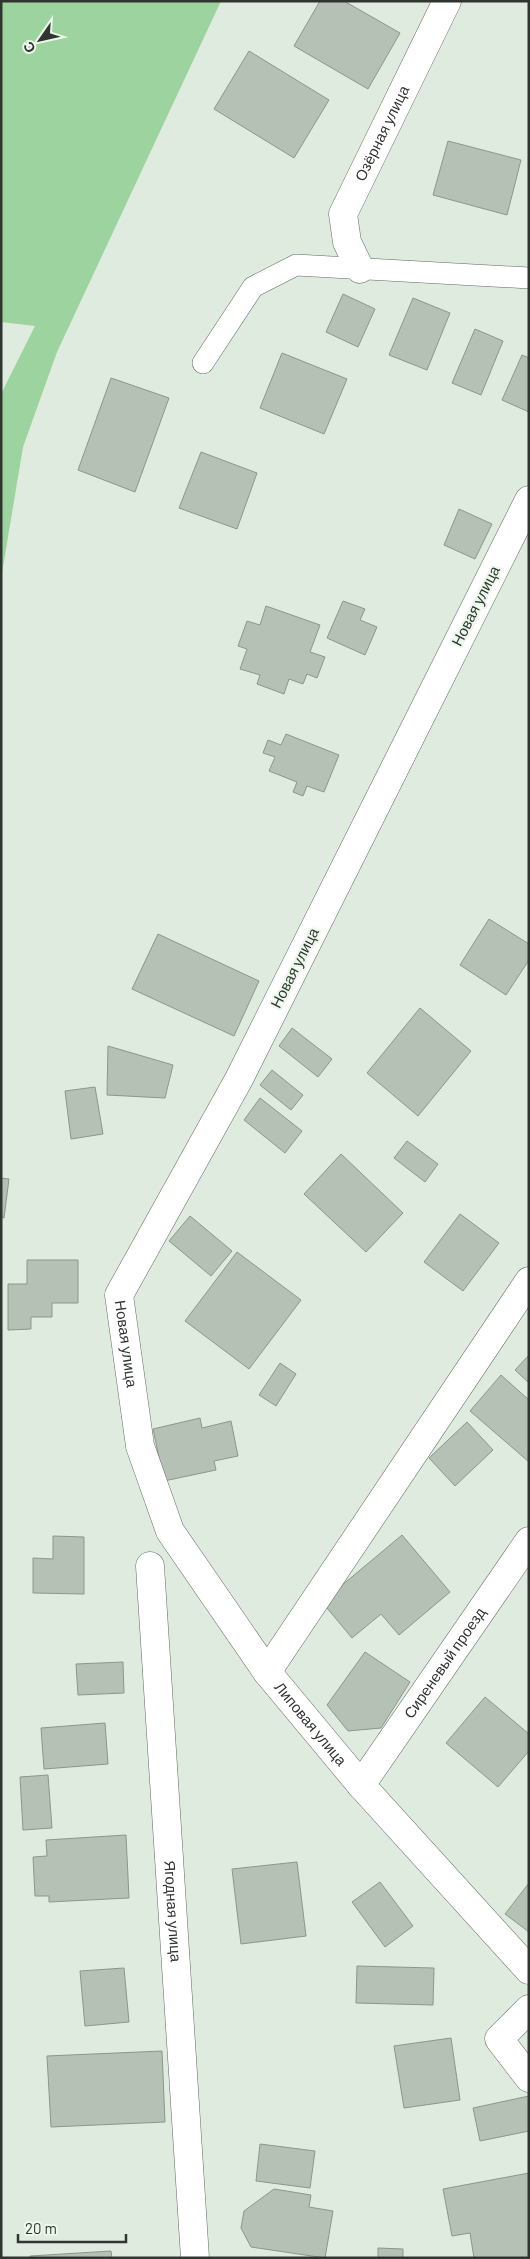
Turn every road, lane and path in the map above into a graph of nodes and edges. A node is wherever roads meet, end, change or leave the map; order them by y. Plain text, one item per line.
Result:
1 (447, 1) edge
2 (360, 269) junction
3 (529, 278) edge
4 (203, 363) dead end
5 (529, 500) edge
6 (529, 1281) edge
7 (140, 1446) joint
8 (529, 1541) edge
9 (150, 1566) dead end
10 (267, 1672) junction
11 (361, 1785) junction
12 (529, 1970) edge
13 (529, 2009) edge
14 (529, 2078) edge
15 (195, 2258) edge

1 - 2 street, Озёрная улица
2 - 3 lane
2 - 4 lane
5 - 7 street, Новая улица
6 - 10 street
7 - 10 street, Липовая улица
8 - 11 street, Сиреневый проезд
9 - 15 street, Ягодная улица
10 - 11 street, Липовая улица
11 - 12 street, Липовая улица
13 - 14 street

